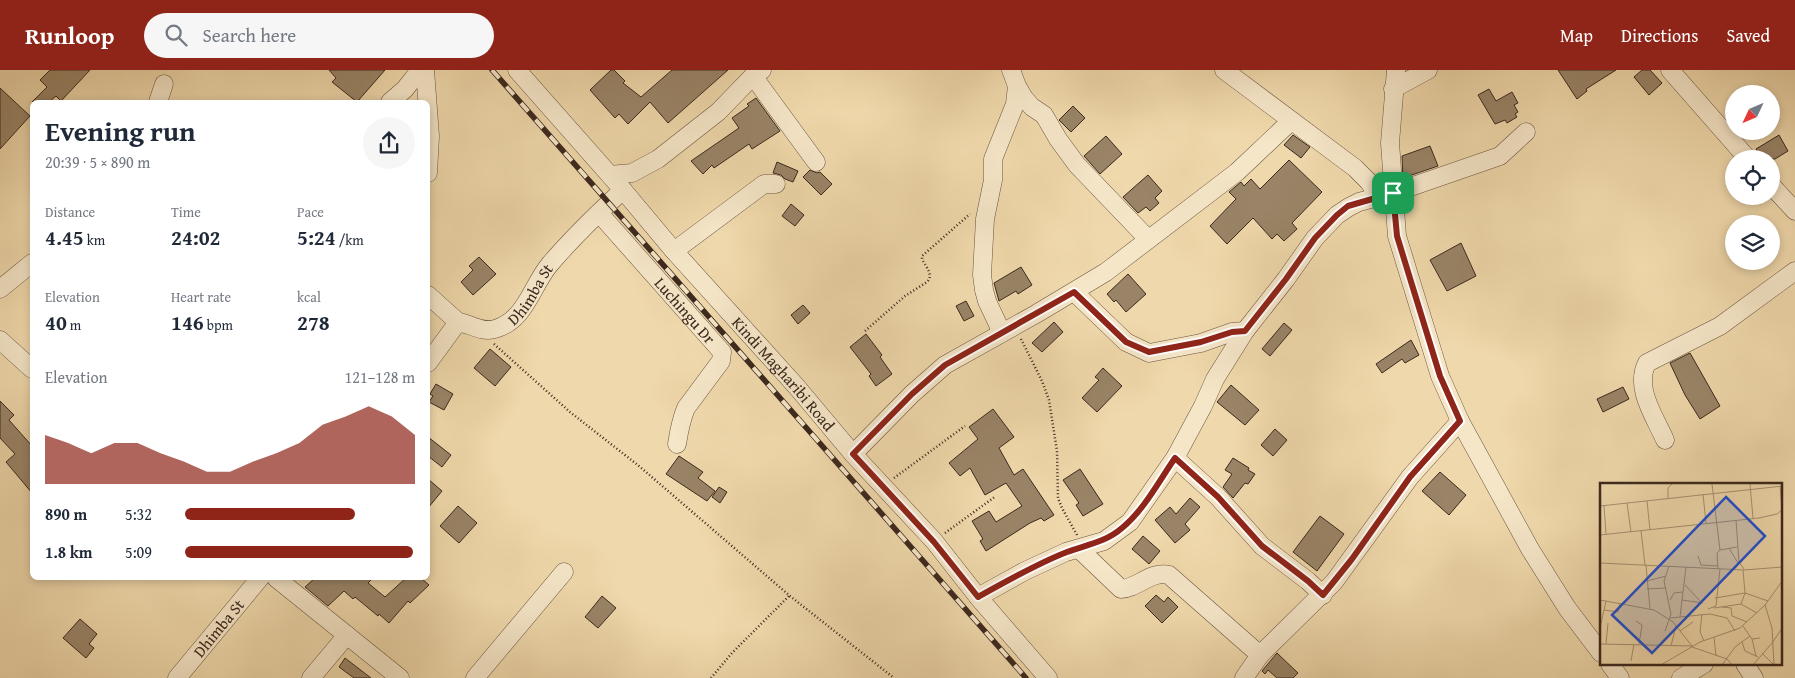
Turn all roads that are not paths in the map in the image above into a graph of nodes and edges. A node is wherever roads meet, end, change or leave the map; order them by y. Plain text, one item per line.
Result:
1 (420, 70) edge
2 (425, 70) edge
3 (1224, 70) edge
4 (1396, 70) edge
5 (1428, 70) edge
6 (1670, 70) edge
7 (519, 71) edge
8 (757, 73) edge
9 (1014, 78) edge
10 (164, 84) dead end
11 (1393, 89) junction
12 (159, 100) edge
13 (392, 100) edge
14 (427, 100) edge
15 (1291, 121) junction
16 (1526, 132) dead end
17 (1740, 150) edge
18 (816, 162) dead end
19 (610, 175) junction
20 (776, 184) dead end
21 (623, 190) junction
22 (1386, 195) junction
23 (1780, 195) edge
24 (1795, 211) edge
25 (599, 213) junction
26 (1148, 239) junction
27 (674, 251) junction
28 (30, 264) edge
29 (1795, 271) edge
30 (0, 289) edge
31 (1074, 292) junction
32 (430, 297) edge
33 (458, 322) junction
34 (1009, 330) junction
35 (1245, 331) junction
36 (0, 340) edge
37 (430, 360) edge
38 (30, 367) edge
39 (1460, 421) junction
40 (1665, 440) dead end
41 (678, 444) dead end
42 (853, 454) junction
43 (1175, 458) junction
44 (1081, 548) junction
45 (564, 572) dead end
46 (258, 580) edge
47 (278, 580) edge
48 (1323, 595) junction
49 (978, 597) junction
50 (347, 635) junction
51 (1600, 652) edge
52 (1260, 655) junction
53 (1611, 666) edge
54 (1701, 666) edge
55 (1746, 666) edge
56 (178, 678) edge
57 (311, 678) edge
58 (400, 678) edge
59 (475, 678) edge
60 (1048, 678) edge
61 (1244, 678) edge
62 (1620, 678) edge
63 (1681, 678) edge
64 (1754, 678) edge

1 - 13 street
2 - 14 street
3 - 15 street
4 - 11 street
5 - 11 street
6 - 17 street
7 - 19 street, Kindi Magharibi Road
8 - 18 street
8 - 19 street
9 - 26 street
9 - 34 street
10 - 12 street
11 - 22 street
15 - 22 street
15 - 26 street
16 - 22 street
19 - 21 street, Kindi Magharibi Road
20 - 27 street
21 - 25 street, Dhimba St
21 - 27 street, Kindi Magharibi Road
22 - 35 street
22 - 39 street
23 - 24 street
25 - 33 street, Dhimba St
25 - 41 street, Luchingu Dr
26 - 31 street
27 - 42 street, Kindi Magharibi Road
28 - 30 street
29 - 40 street
31 - 34 street
31 - 35 street
32 - 33 street
33 - 37 street
34 - 42 street
35 - 43 street
36 - 38 street
39 - 48 street
39 - 51 street
42 - 49 street, Kindi Magharibi Road
43 - 44 street
43 - 48 street
44 - 49 street
44 - 52 street
45 - 59 street
46 - 56 street, Dhimba St
47 - 50 street
48 - 52 street
49 - 60 street, Kindi Magharibi Road
50 - 57 street
50 - 58 street
52 - 61 street
53 - 62 street
54 - 63 street
55 - 64 street

